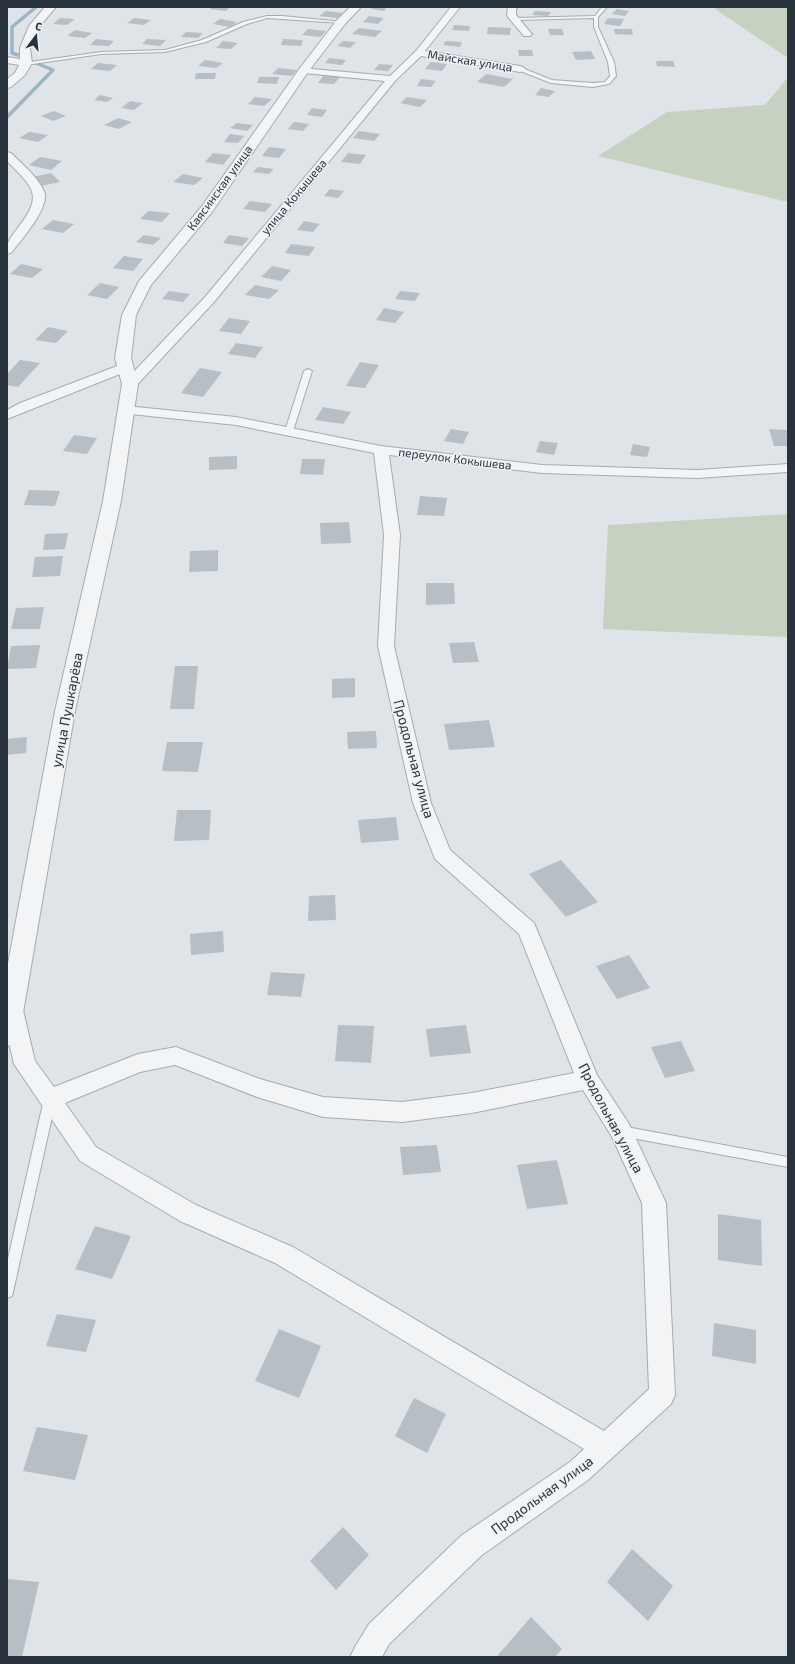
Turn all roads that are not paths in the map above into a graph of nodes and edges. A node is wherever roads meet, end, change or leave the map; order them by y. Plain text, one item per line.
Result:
1 (51, 7) edge
2 (356, 7) edge
3 (456, 7) edge
4 (514, 7) edge
5 (605, 7) edge
6 (596, 17) junction
7 (516, 19) junction
8 (342, 22) junction
9 (527, 34) dead end
10 (419, 53) junction
11 (7, 60) edge
12 (26, 62) junction
13 (520, 69) joint
14 (304, 70) junction
15 (392, 79) junction
16 (7, 86) edge
17 (7, 155) edge
18 (7, 250) edge
19 (308, 371) dead end
20 (128, 375) junction
21 (126, 410) junction
22 (7, 415) edge
23 (289, 431) junction
24 (381, 450) junction
25 (788, 468) edge
26 (9, 1008) edge
27 (7, 1036) edge
28 (588, 1080) junction
29 (50, 1099) junction
30 (621, 1131) junction
31 (788, 1162) edge
32 (7, 1292) edge
33 (606, 1447) junction
34 (365, 1657) edge

1 - 12 street
2 - 8 street, Каясинская улица
3 - 10 street, улица Кокышева
4 - 7 street
5 - 6 lane
6 - 7 lane
6 - 13 lane
7 - 9 street
8 - 12 lane
8 - 14 street, Каясинская улица
10 - 13 street, Майская улица
10 - 15 street, улица Кокышева
11 - 12 street
12 - 16 street
14 - 15 street
14 - 20 street, Каясинская улица
15 - 20 street, улица Кокышева
17 - 18 street
19 - 23 lane
20 - 21 street, улица Пушкарёва
20 - 22 street
21 - 23 street, переулок Кокышева
21 - 26 street, улица Пушкарёва
23 - 24 street, переулок Кокышева
24 - 25 street, переулок Кокышева
24 - 28 street, Продольная улица
26 - 27 street, улица Пушкарёва
26 - 29 street
28 - 29 street
28 - 30 street, Продольная улица
29 - 32 lane
29 - 33 street
30 - 31 lane
30 - 33 street, Продольная улица
33 - 34 street, Продольная улица

